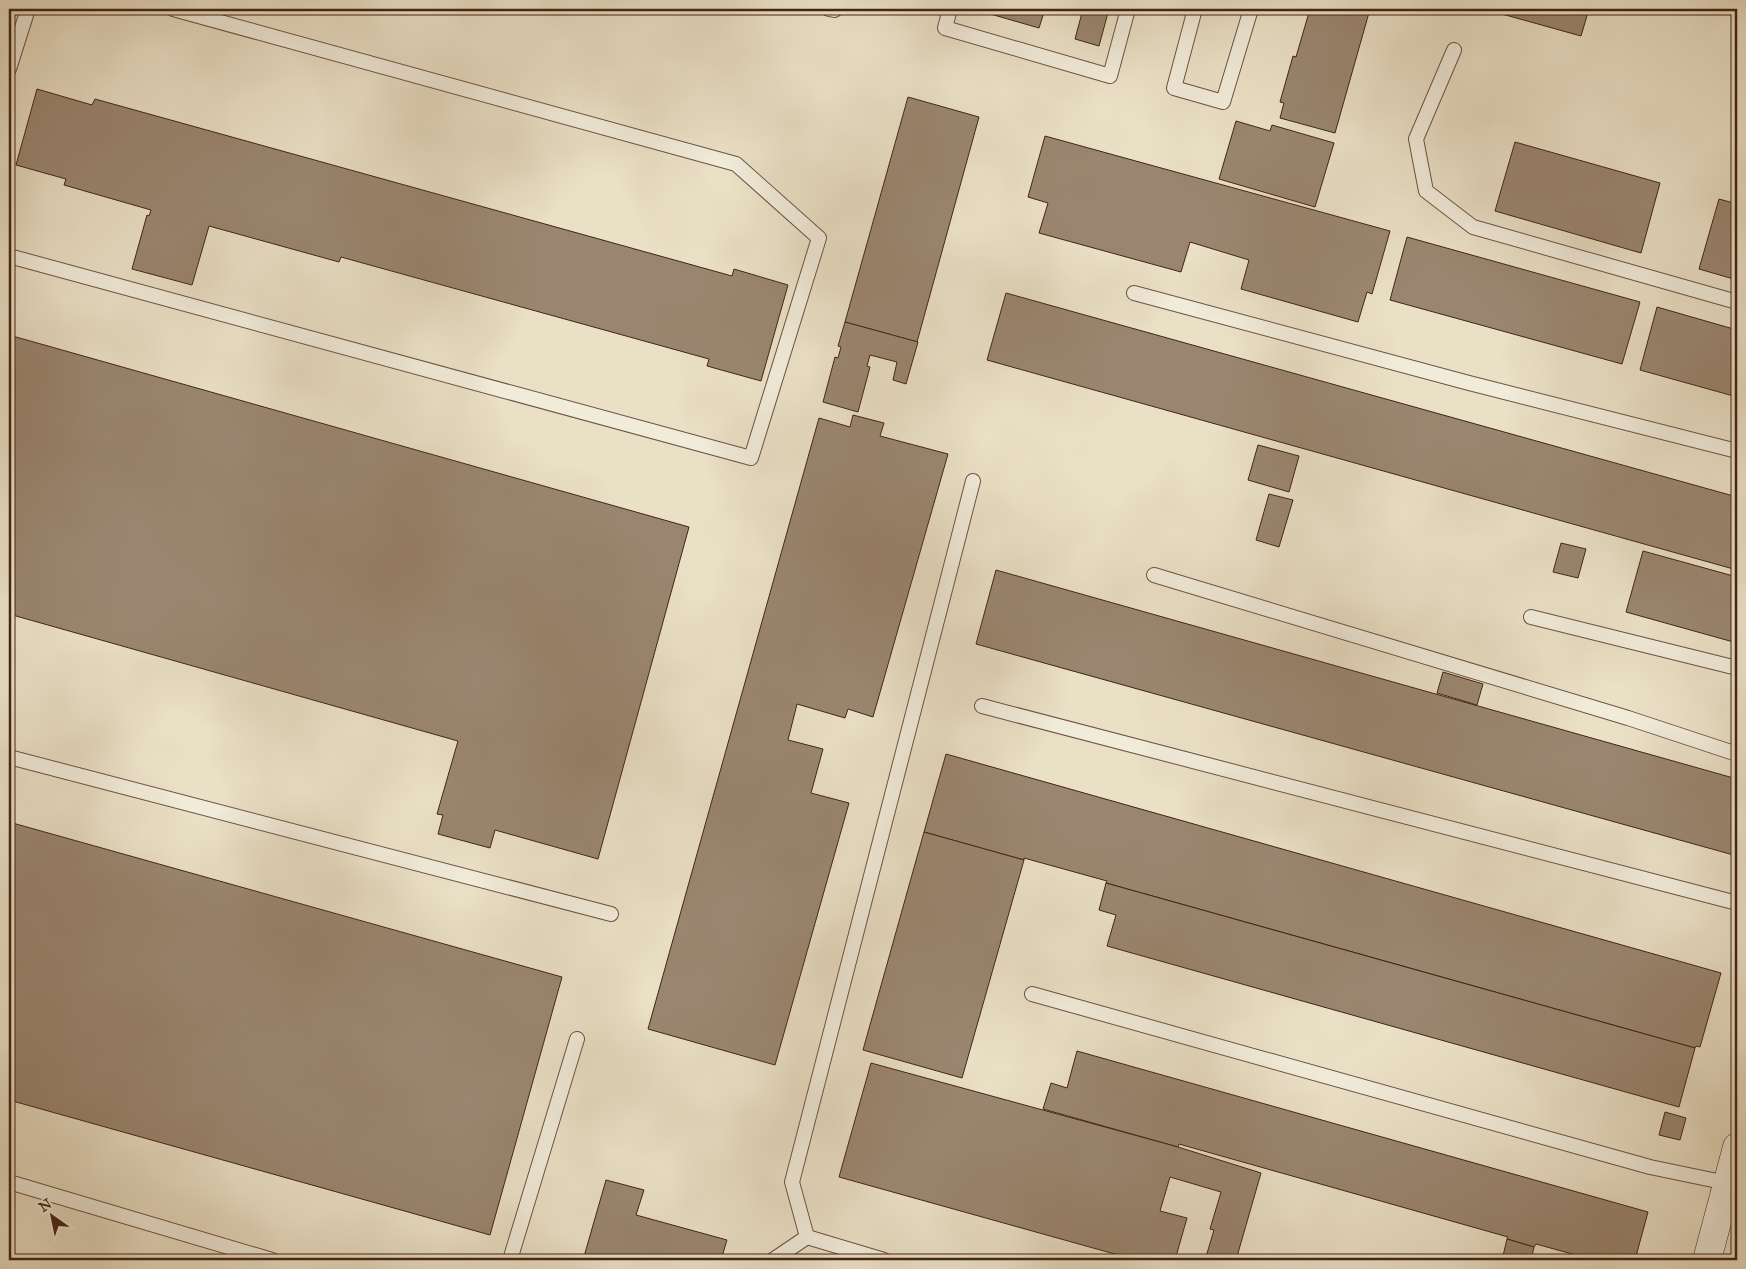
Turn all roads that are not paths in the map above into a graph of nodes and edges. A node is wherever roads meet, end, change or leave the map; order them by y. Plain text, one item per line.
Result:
1 (28, 9) edge
2 (173, 9) edge
3 (829, 9) edge
4 (836, 9) edge
5 (950, 9) edge
6 (1128, 9) edge
7 (1195, 9) edge
8 (1251, 9) edge
9 (1454, 50) dead end
10 (9, 69) edge
11 (9, 256) edge
12 (1134, 293) dead end
13 (1737, 302) edge
14 (1737, 450) edge
15 (973, 481) dead end
16 (1154, 575) dead end
17 (1531, 617) dead end
18 (1737, 668) edge
19 (982, 706) dead end
20 (1737, 754) edge
21 (9, 757) edge
22 (1737, 903) edge
23 (611, 914) dead end
24 (1032, 994) dead end
25 (578, 1039) dead end
26 (1737, 1147) edge
27 (9, 1182) edge
28 (1727, 1184) junction
29 (807, 1237) junction
30 (272, 1260) edge
31 (510, 1260) edge
32 (774, 1260) edge
33 (884, 1260) edge
34 (1707, 1260) edge

1 - 10 lane
2 - 11 lane
3 - 4 lane
5 - 6 lane
7 - 8 lane
9 - 13 lane
12 - 14 lane
15 - 29 lane
16 - 20 lane
17 - 18 lane
19 - 22 lane
21 - 23 lane
24 - 28 lane
25 - 31 lane
26 - 28 main road
27 - 30 lane
28 - 34 main road
29 - 32 lane
29 - 33 lane

